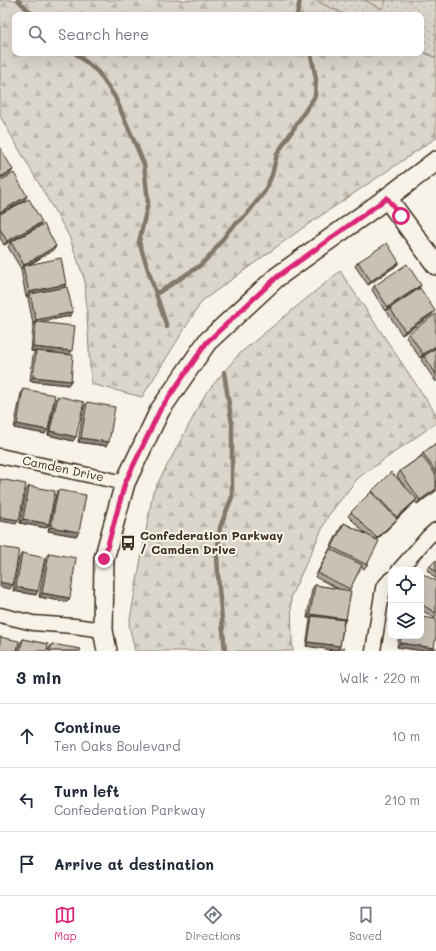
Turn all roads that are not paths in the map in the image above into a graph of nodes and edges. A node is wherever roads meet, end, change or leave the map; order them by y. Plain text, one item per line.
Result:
1 (436, 161) edge
2 (387, 198) junction
3 (436, 265) edge
4 (0, 456) edge
5 (125, 483) junction
6 (436, 530) edge
7 (402, 567) edge
8 (388, 582) edge
9 (0, 616) edge
10 (103, 630) junction
11 (107, 651) edge
12 (373, 651) edge

1 - 2 street
2 - 3 street
2 - 5 street
4 - 5 street, Camden Drive
5 - 10 street
6 - 7 street
8 - 12 street
9 - 10 street
10 - 11 street

